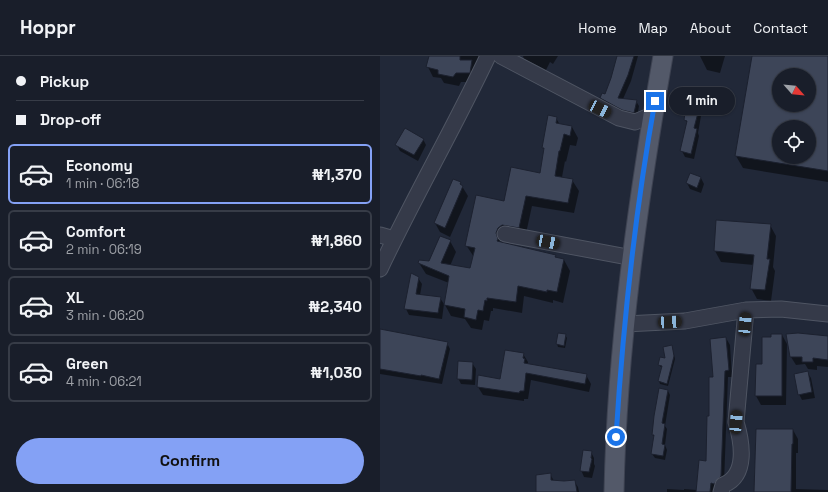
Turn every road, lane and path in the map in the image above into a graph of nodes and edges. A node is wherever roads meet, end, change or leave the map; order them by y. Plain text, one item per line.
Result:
1 (488, 56) edge
2 (501, 56) edge
3 (662, 56) edge
4 (652, 116) junction
5 (505, 234) dead end
6 (387, 237) edge
7 (633, 258) junction
8 (380, 269) edge
9 (746, 310) junction
10 (828, 314) edge
11 (625, 324) junction
12 (614, 492) edge
13 (721, 492) edge

1 - 6 street
2 - 4 street
3 - 4 main road
4 - 7 main road
5 - 7 street
6 - 8 street
7 - 11 main road
9 - 10 street
9 - 11 street
9 - 13 street
11 - 12 main road

